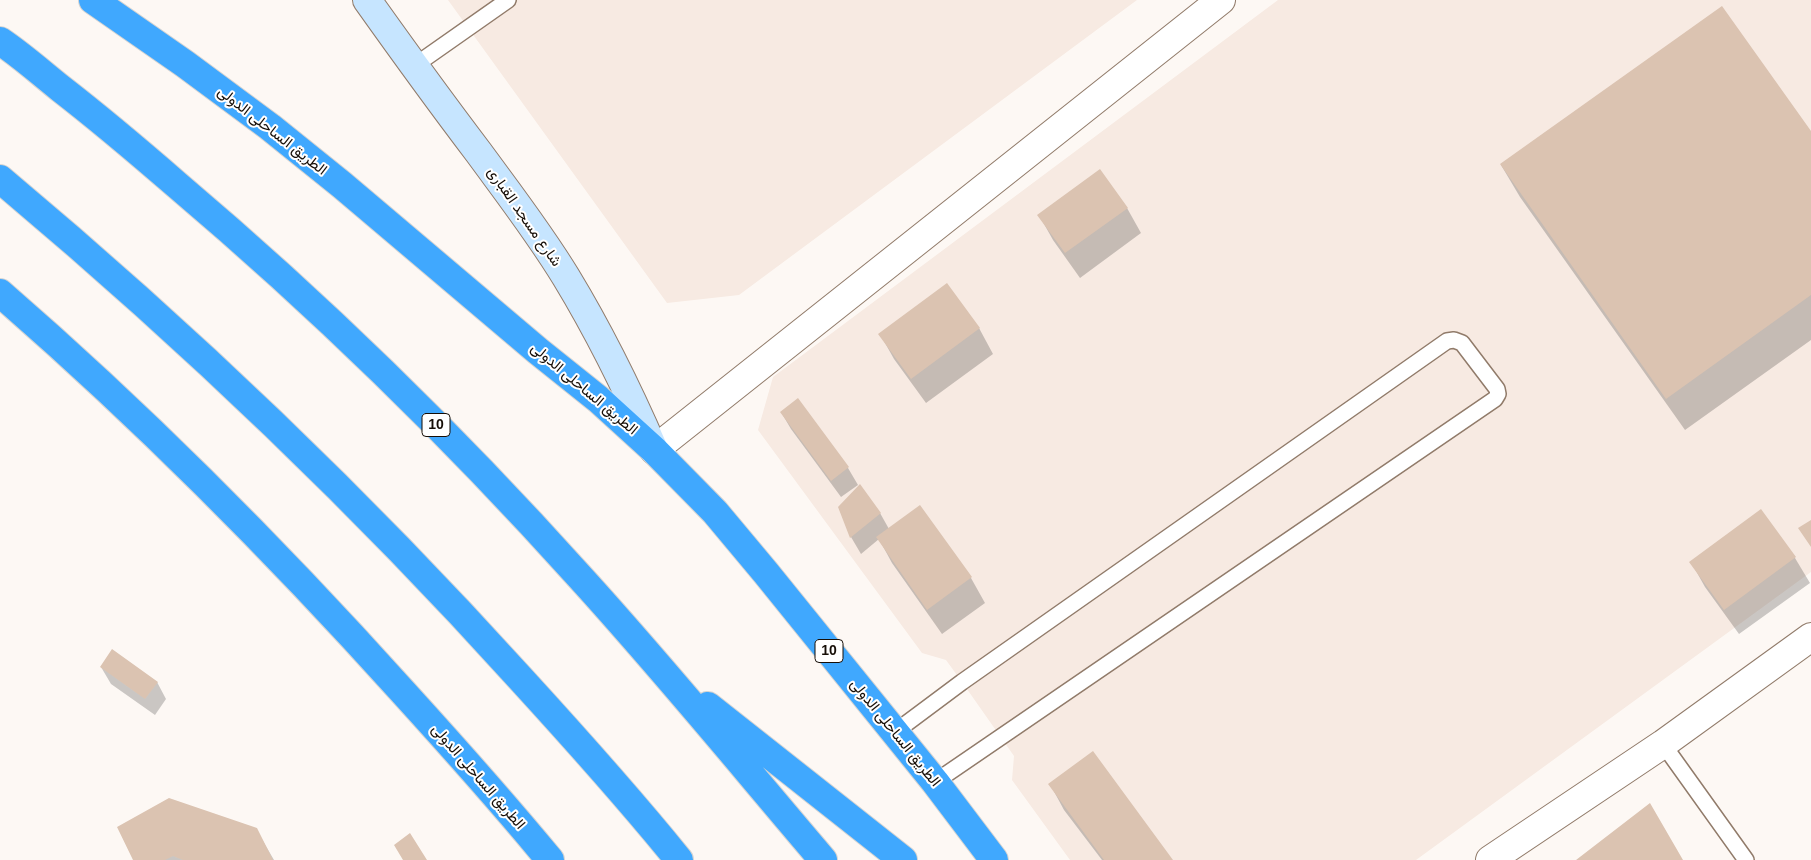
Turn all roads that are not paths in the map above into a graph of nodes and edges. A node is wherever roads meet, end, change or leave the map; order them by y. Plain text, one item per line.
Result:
1 (93, 0) edge
2 (367, 0) edge
3 (508, 0) edge
4 (1221, 0) edge
5 (0, 41) edge
6 (414, 66) junction
7 (0, 179) edge
8 (0, 293) edge
9 (654, 450) junction
10 (1811, 636) edge
11 (661, 668) junction
12 (895, 732) junction
13 (1663, 744) junction
14 (935, 782) junction
15 (542, 857) edge
16 (679, 860) edge
17 (823, 860) edge
18 (903, 860) edge
19 (994, 860) edge
20 (1490, 860) edge
21 (1746, 860) edge

1 - 9 highway, الطريق الساحلى الدولى / 10
2 - 6 street, شارع مسجد القبارى
3 - 6 lane
4 - 9 street
5 - 11 highway, 10
6 - 9 street, شارع مسجد القبارى
7 - 16 highway
8 - 15 highway, الطريق الساحلى الدولى
9 - 12 highway, الطريق الساحلى الدولى / 10
10 - 13 street
11 - 17 highway, 10
11 - 18 highway
12 - 14 highway, الطريق الساحلى الدولى / 10
12 - 14 lane
13 - 20 street
13 - 21 lane
14 - 19 highway, الطريق الساحلى الدولى / 10

